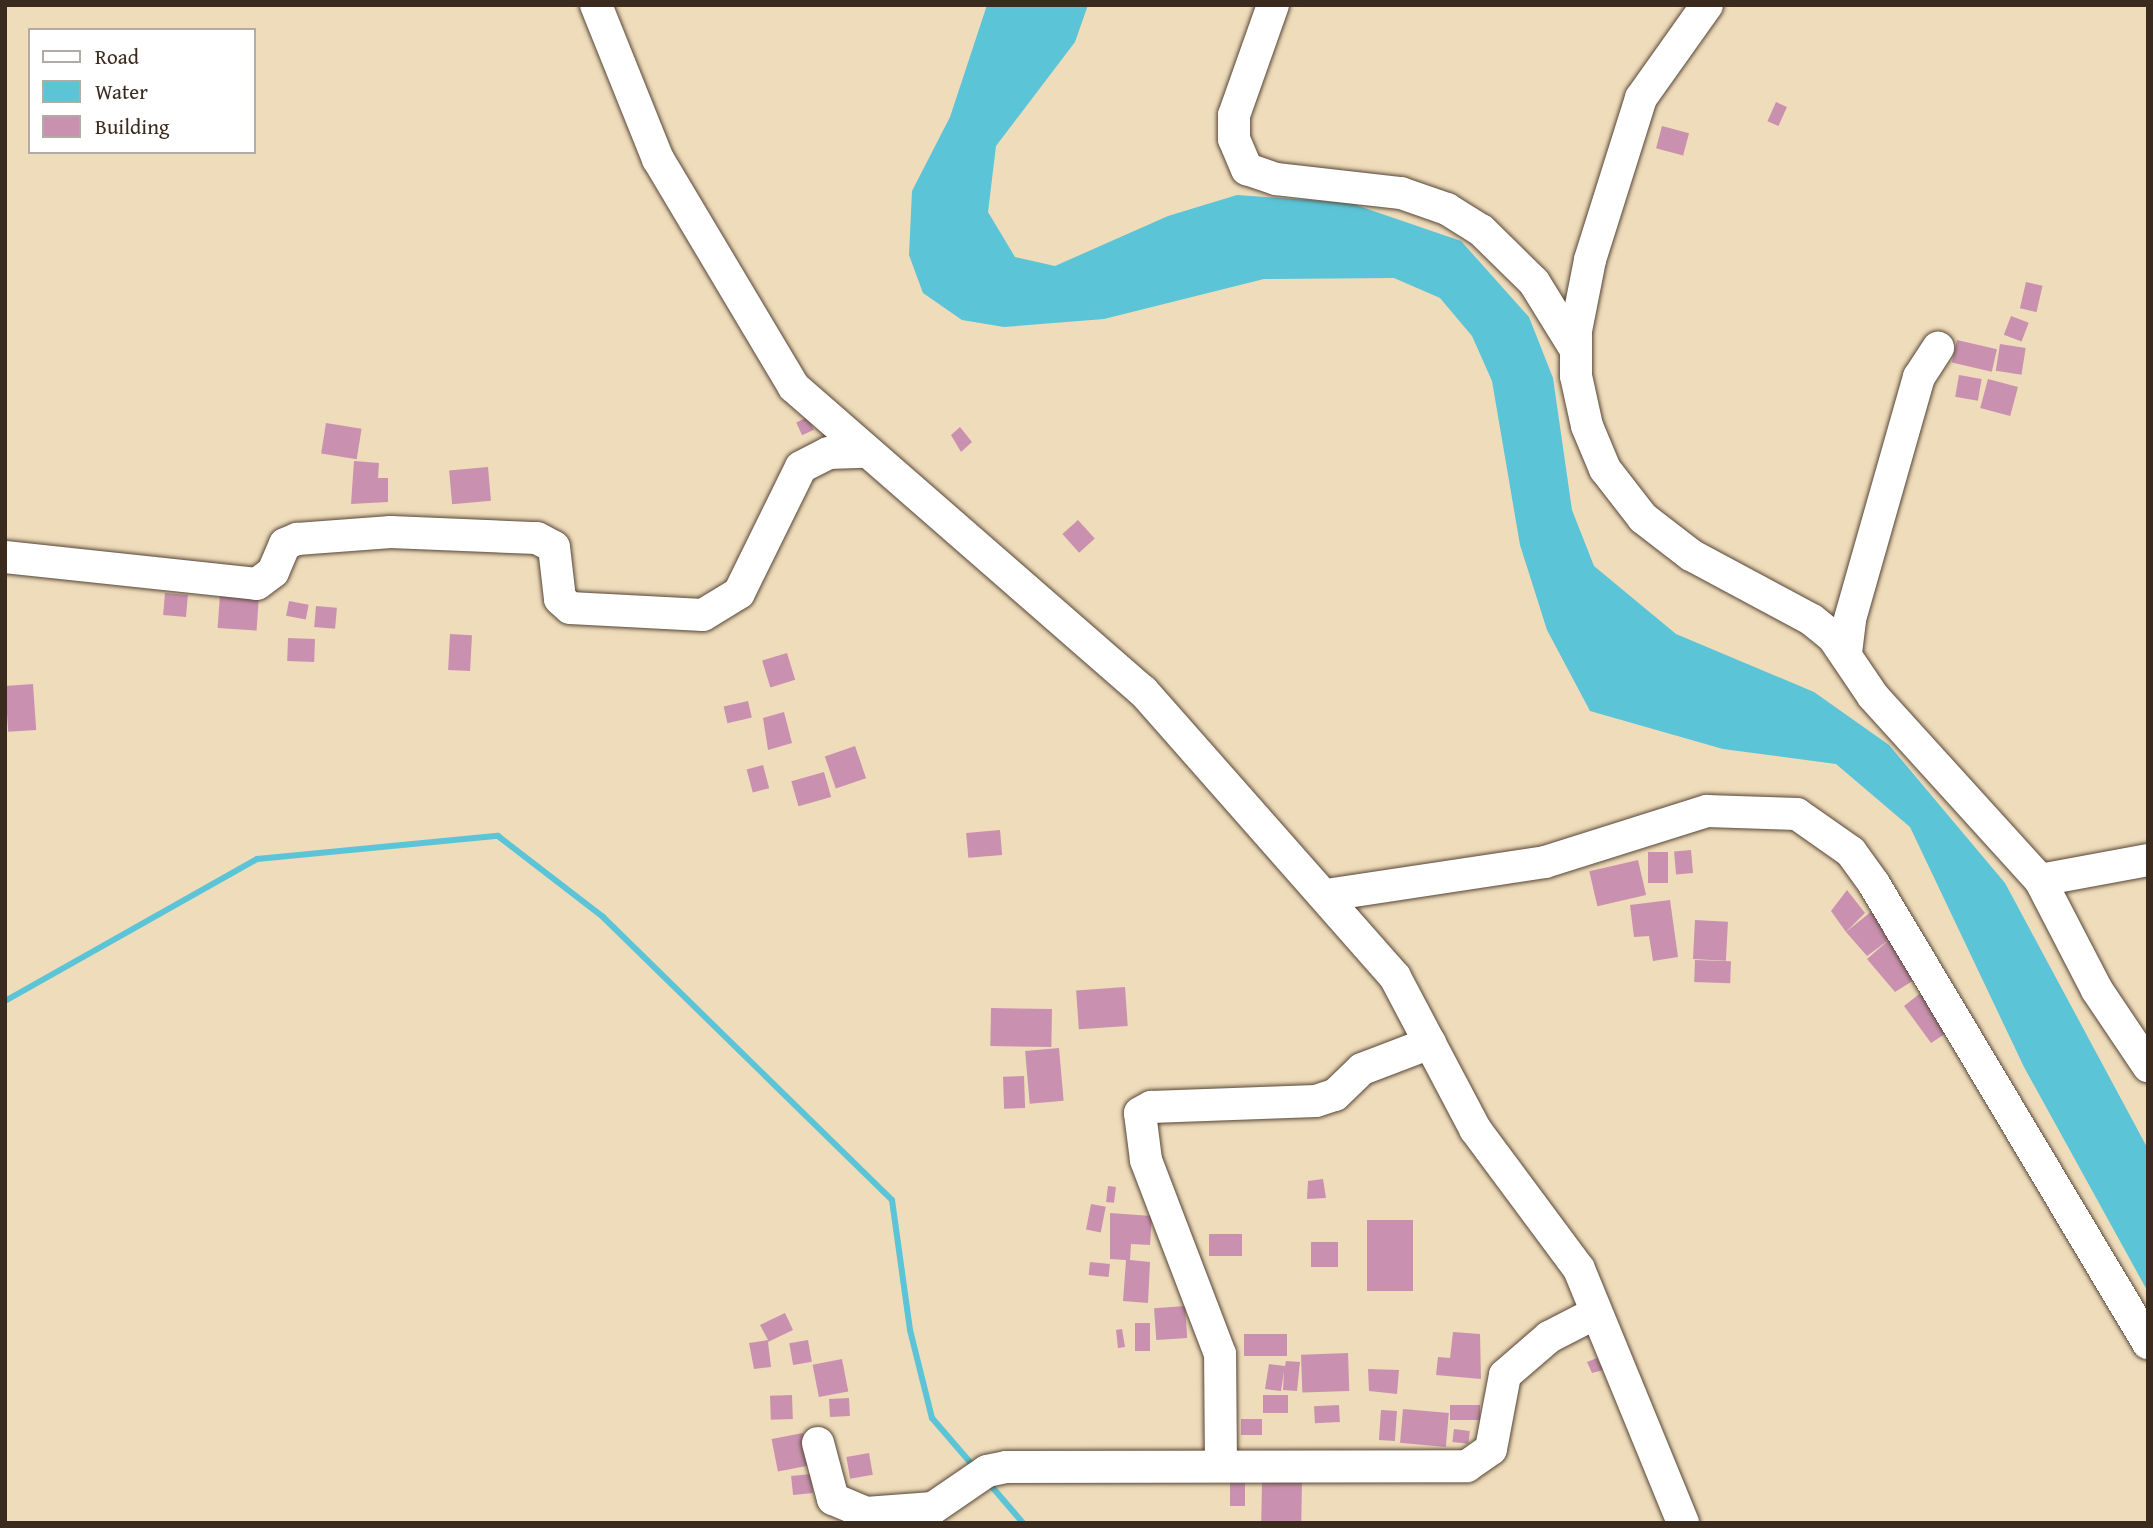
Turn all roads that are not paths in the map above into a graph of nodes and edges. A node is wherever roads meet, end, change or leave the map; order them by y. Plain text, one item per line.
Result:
1 (596, 5) edge
2 (1273, 5) edge
3 (1707, 5) edge
4 (1938, 348) dead end
5 (1576, 350) junction
6 (825, 419) junction
7 (865, 452) junction
8 (801, 467) junction
9 (5, 557) edge
10 (1846, 653) junction
11 (2148, 860) edge
12 (2040, 880) junction
13 (1326, 895) junction
14 (1430, 1044) junction
15 (2148, 1066) edge
16 (1596, 1313) junction
17 (2148, 1343) edge
18 (818, 1443) dead end
19 (1221, 1464) junction
20 (1683, 1523) edge

1 - 6 street
2 - 5 street
3 - 5 street
4 - 10 street
5 - 10 street
6 - 7 street
6 - 8 street
7 - 8 street
7 - 13 street
8 - 9 street
10 - 12 street
11 - 12 street
12 - 15 street
13 - 14 street
13 - 17 street
14 - 16 street
14 - 19 street
16 - 19 street
16 - 20 street
18 - 19 street

